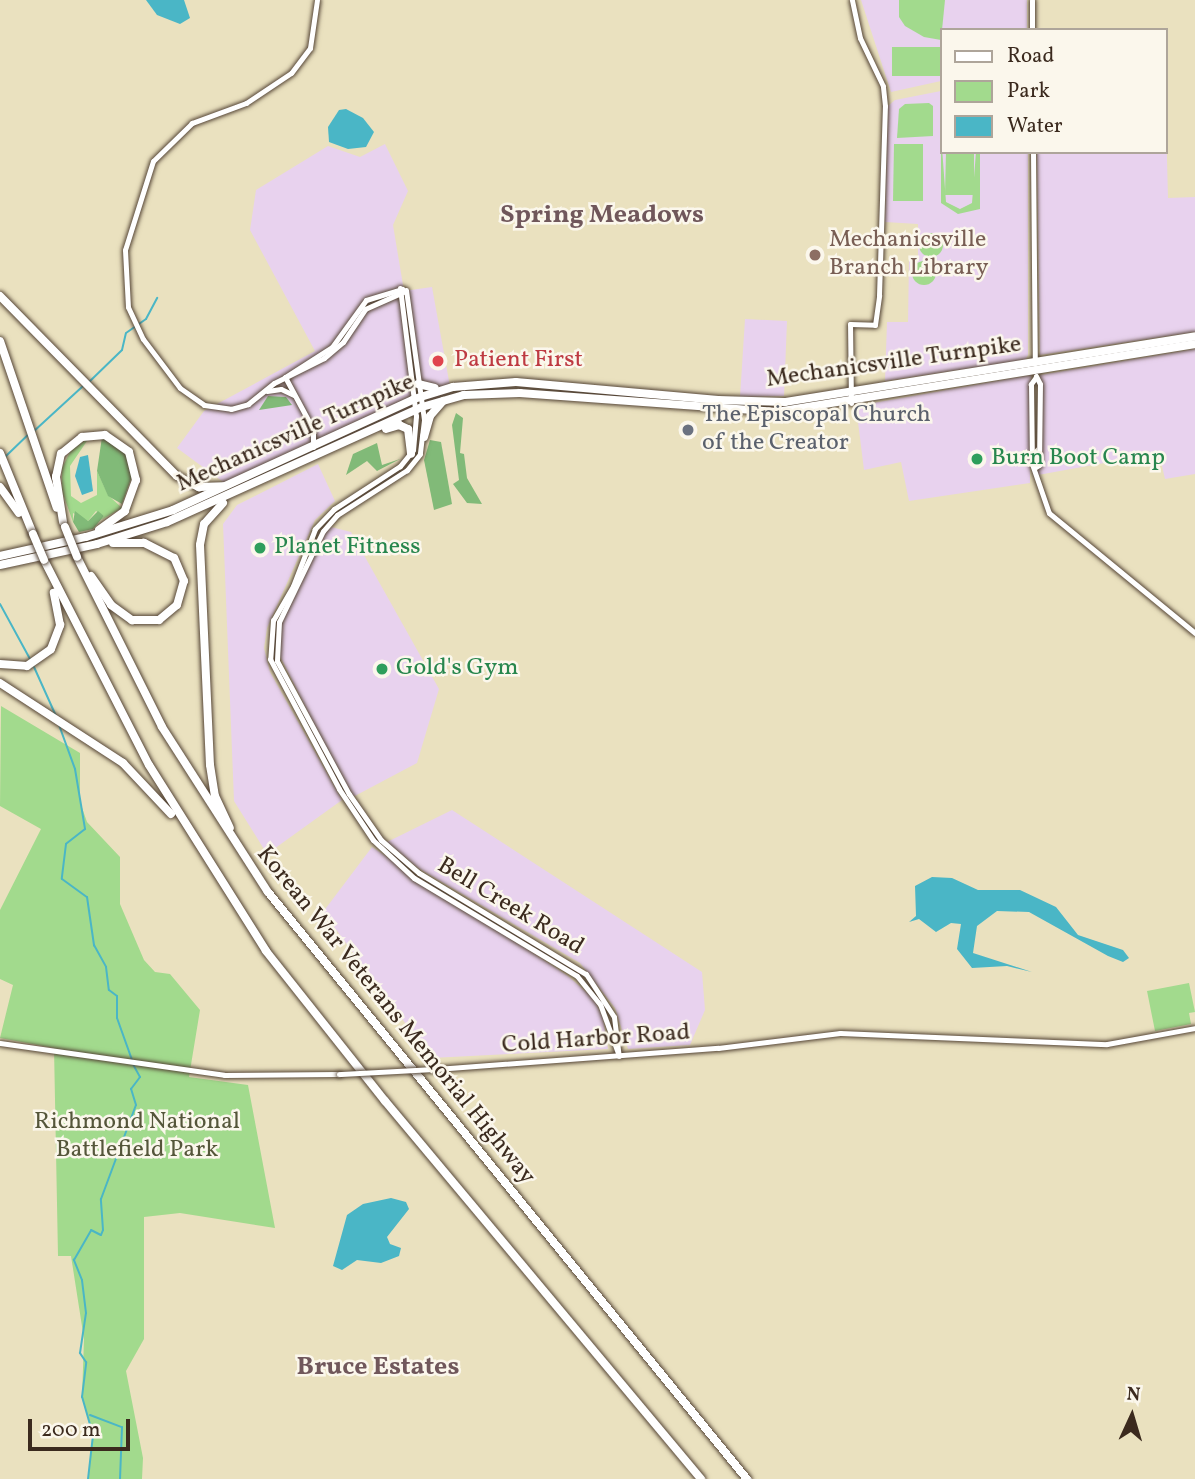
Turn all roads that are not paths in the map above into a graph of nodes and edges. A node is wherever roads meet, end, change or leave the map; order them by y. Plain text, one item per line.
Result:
1 (317, 0) edge
2 (852, 0) edge
3 (1032, 0) edge
4 (1032, 28) edge
5 (1033, 154) edge
6 (402, 290) junction
7 (0, 296) edge
8 (375, 302) junction
9 (402, 304) junction
10 (1195, 336) edge
11 (0, 341) edge
12 (1195, 344) edge
13 (1035, 370) junction
14 (285, 377) junction
15 (418, 384) junction
16 (449, 388) junction
17 (261, 394) junction
18 (295, 397) junction
19 (417, 398) junction
20 (851, 398) junction
21 (443, 400) junction
22 (419, 408) junction
23 (1032, 417) junction
24 (313, 429) junction
25 (363, 435) junction
26 (424, 437) junction
27 (1039, 439) junction
28 (329, 440) junction
29 (312, 448) junction
30 (0, 453) edge
31 (411, 454) junction
32 (293, 457) junction
33 (1034, 468) junction
34 (277, 476) junction
35 (0, 487) edge
36 (64, 524) junction
37 (33, 533) junction
38 (64, 547) junction
39 (0, 554) edge
40 (47, 557) junction
41 (80, 562) junction
42 (0, 565) edge
43 (0, 573) edge
44 (50, 576) junction
45 (1195, 634) edge
46 (0, 664) edge
47 (0, 683) edge
48 (199, 849) junction
49 (259, 879) junction
50 (1195, 1028) edge
51 (0, 1043) edge
52 (619, 1056) junction
53 (701, 1479) edge
54 (747, 1479) edge

1 - 17 main road
2 - 20 main road
3 - 4 main road
5 - 13 main road
6 - 8 main road
6 - 9 main road, Bell Creek Road
6 - 14 main road
6 - 15 main road, Bell Creek Road
7 - 32 highway
8 - 9 main road
8 - 14 main road
9 - 19 main road, Bell Creek Road
10 - 13 highway, Mechanicsville Turnpike
11 - 36 highway, Korean War Veterans Memorial Highway
12 - 13 highway, Mechanicsville Turnpike
13 - 20 highway, Mechanicsville Turnpike
13 - 23 main road
13 - 27 main road
14 - 17 main road
14 - 18 main road
15 - 16 highway
15 - 19 main road, Bell Creek Road
16 - 19 highway, Mechanicsville Turnpike
16 - 20 highway, Mechanicsville Turnpike
17 - 18 main road
18 - 24 main road
19 - 22 main road, Bell Creek Road
19 - 28 highway, Mechanicsville Turnpike
20 - 21 highway, Mechanicsville Turnpike
21 - 22 highway, Mechanicsville Turnpike
21 - 26 highway
22 - 25 highway, Mechanicsville Turnpike
22 - 26 main road, Bell Creek Road
22 - 31 main road, Bell Creek Road
23 - 27 main road
23 - 33 main road
24 - 28 main road
24 - 29 main road
25 - 31 highway
25 - 34 highway, Mechanicsville Turnpike
26 - 52 main road, Bell Creek Road
27 - 33 main road
28 - 29 highway, Mechanicsville Turnpike
29 - 32 highway, Mechanicsville Turnpike
30 - 37 highway
31 - 52 main road, Bell Creek Road
32 - 38 highway, Mechanicsville Turnpike
33 - 45 main road
34 - 38 highway, Mechanicsville Turnpike
34 - 49 highway
35 - 37 highway
36 - 38 highway
36 - 41 highway, Korean War Veterans Memorial Highway, bridge
37 - 40 highway, bridge
38 - 39 highway, Mechanicsville Turnpike
38 - 40 highway, Mechanicsville Turnpike
38 - 41 highway
40 - 42 highway, Mechanicsville Turnpike
40 - 43 highway
40 - 44 highway
41 - 49 highway, Korean War Veterans Memorial Highway
44 - 46 highway
44 - 48 highway
47 - 48 highway
48 - 53 highway
49 - 54 highway, Korean War Veterans Memorial Highway
50 - 52 main road, Cold Harbor Road
51 - 52 main road, Cold Harbor Road, bridge

